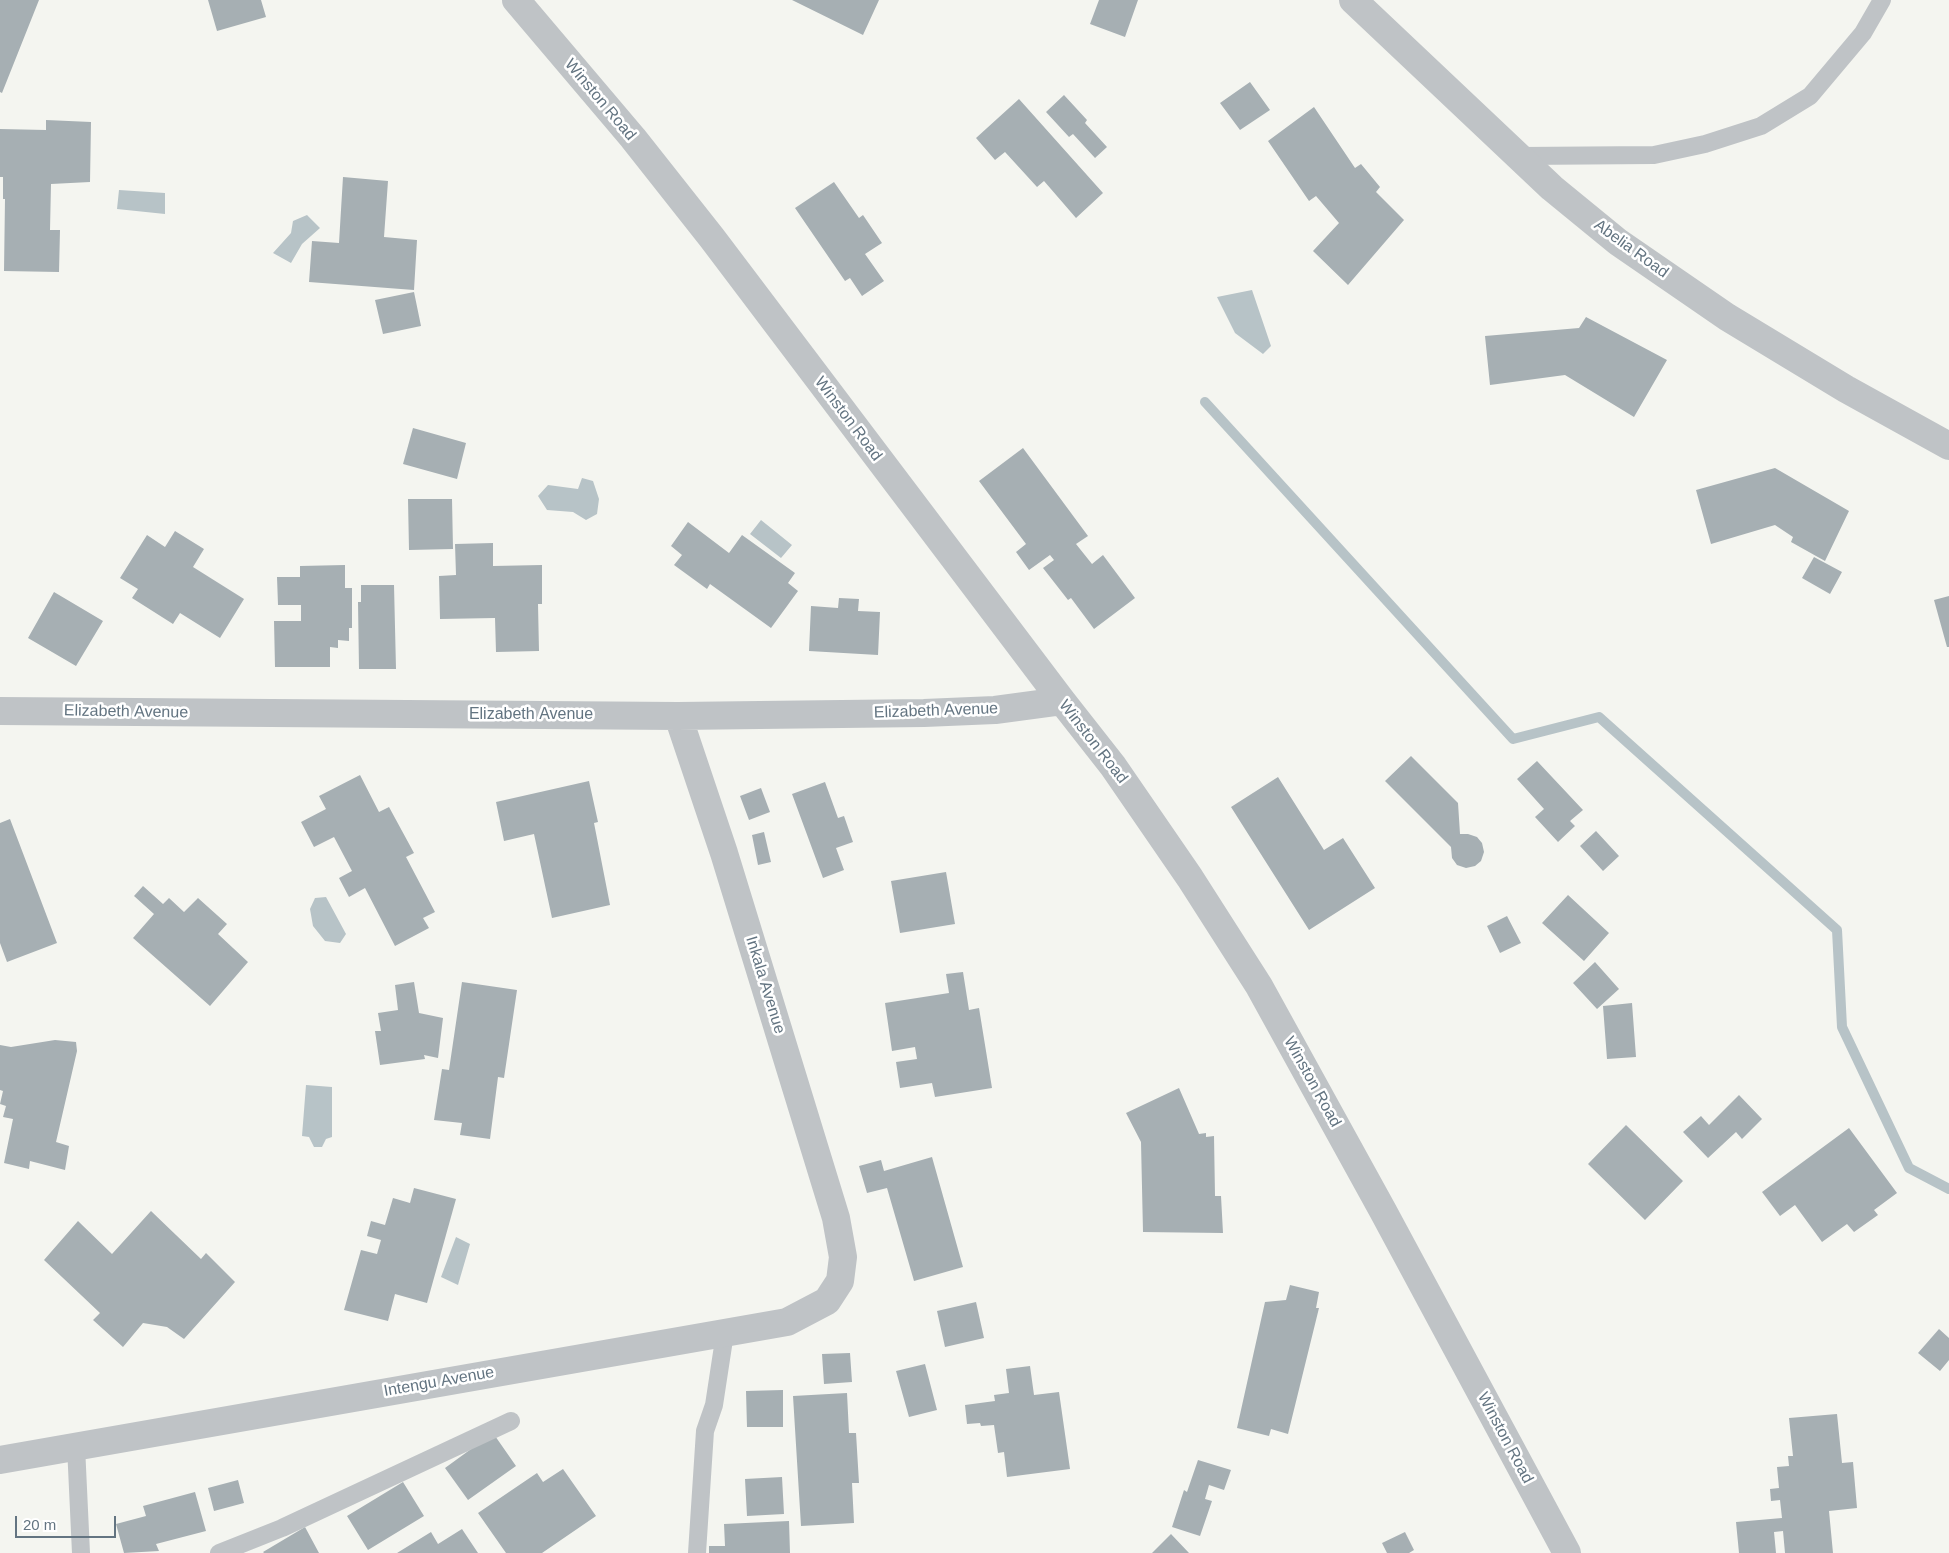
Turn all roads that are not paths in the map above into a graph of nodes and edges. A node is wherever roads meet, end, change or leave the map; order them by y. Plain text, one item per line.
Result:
1 (516, 0) edge
2 (1353, 0) edge
3 (1882, 0) edge
4 (1520, 156) junction
5 (1949, 446) edge
6 (1062, 701) junction
7 (0, 711) edge
8 (678, 716) junction
9 (843, 1257) joint
10 (725, 1333) junction
11 (512, 1421) dead end
12 (76, 1446) junction
13 (0, 1460) edge
14 (80, 1553) edge
15 (219, 1553) edge
16 (697, 1553) edge
17 (1567, 1553) edge

1 - 6 street, Winston Road
2 - 4 street, Abelia Road
3 - 4 lane
4 - 5 street, Abelia Road
6 - 8 street, Elizabeth Avenue
6 - 17 street, Winston Road
7 - 8 street, Elizabeth Avenue
8 - 9 street, Inkala Avenue
9 - 10 street, Intengu Avenue
10 - 12 street, Intengu Avenue
10 - 16 lane
11 - 15 lane
12 - 13 street, Intengu Avenue
12 - 14 lane

